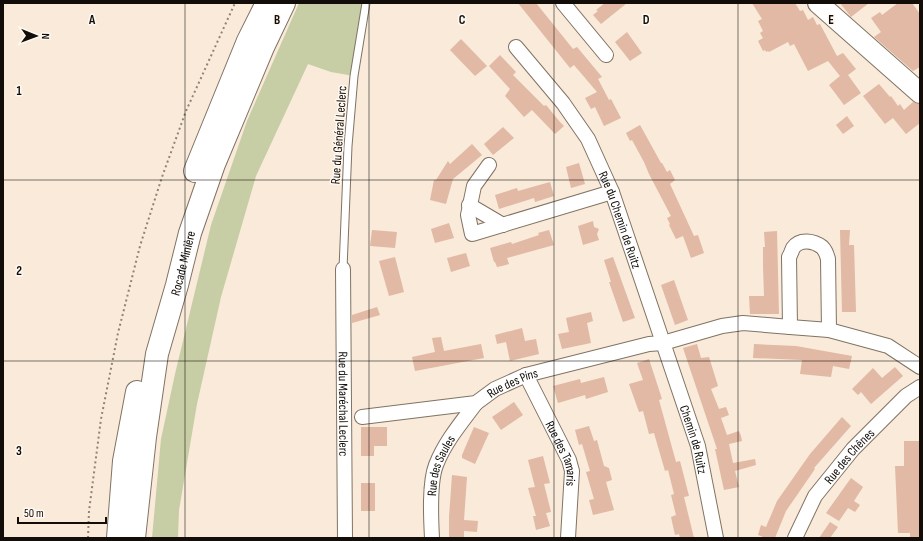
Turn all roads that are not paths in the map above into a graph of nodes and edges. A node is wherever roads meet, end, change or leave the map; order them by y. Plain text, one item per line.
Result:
1 (267, 3) edge
2 (284, 3) edge
3 (366, 3) edge
4 (818, 3) edge
5 (571, 6) edge
6 (516, 47) dead end
7 (606, 55) dead end
8 (920, 92) edge
9 (489, 165) dead end
10 (612, 192) junction
11 (469, 205) junction
12 (503, 225) junction
13 (343, 269) joint
14 (790, 326) junction
15 (829, 330) junction
16 (663, 343) junction
17 (920, 367) edge
18 (526, 375) junction
19 (920, 387) edge
20 (476, 403) junction
21 (362, 417) dead end
22 (118, 538) edge
23 (134, 538) edge
24 (345, 538) edge
25 (432, 538) edge
26 (568, 538) edge
27 (716, 538) edge
28 (795, 538) edge

1 - 22 highway, Rocade Minière
2 - 23 highway, Rocade Minière
3 - 13 lane, Rue du Général Leclerc
4 - 8 street
5 - 7 street
6 - 10 street, Rue du Chemin de Ruitz
9 - 11 street
10 - 12 street
10 - 16 street, Rue du Chemin de Ruitz
11 - 12 street
11 - 12 street
13 - 24 street, Rue du Maréchal Leclerc
14 - 15 street, Rue des Pins
14 - 15 street
14 - 16 street, Rue des Pins
15 - 17 street, Rue des Pins
16 - 18 street, Rue des Pins
16 - 27 street, Chemin de Ruitz
18 - 20 street, Rue des Pins
18 - 26 street, Rue des Tamaris
19 - 28 street, Rue des Chênes
20 - 21 street, Rue des Pins
20 - 25 street, Rue des Saules

